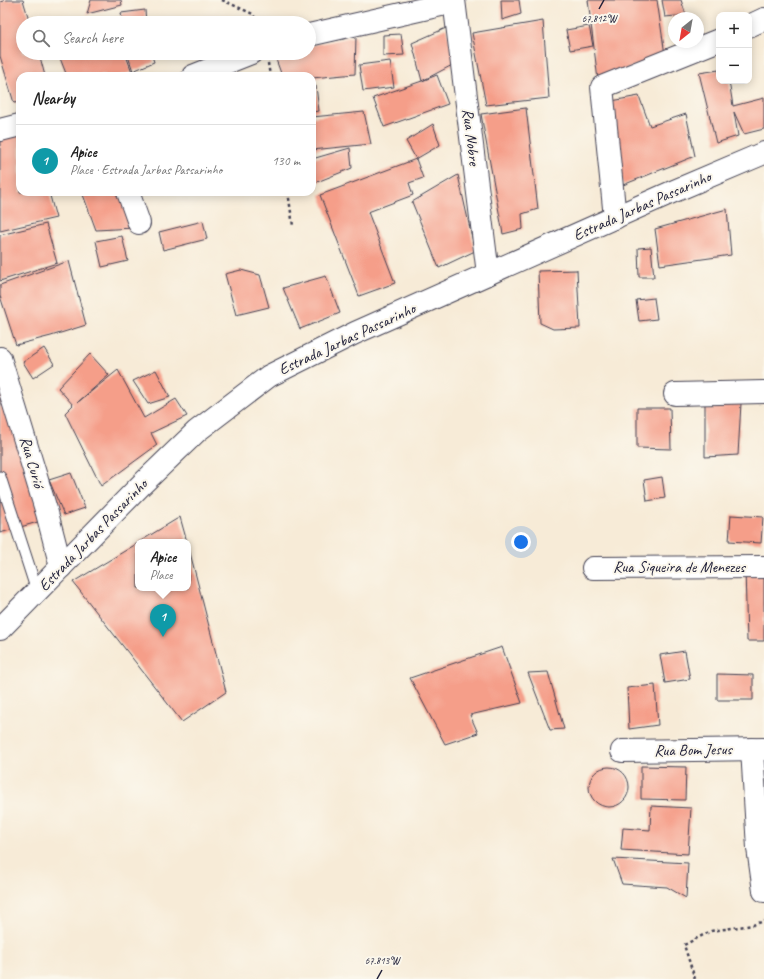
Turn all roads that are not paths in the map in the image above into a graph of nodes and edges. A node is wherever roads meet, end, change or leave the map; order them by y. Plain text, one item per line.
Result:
1 (454, 1) edge
2 (764, 19) edge
3 (752, 25) edge
4 (316, 33) edge
5 (716, 41) edge
6 (233, 60) edge
7 (203, 72) edge
8 (16, 126) edge
9 (0, 130) edge
10 (764, 153) edge
11 (129, 196) edge
12 (615, 218) junction
13 (139, 223) dead end
14 (488, 274) junction
15 (0, 358) edge
16 (764, 392) edge
17 (675, 394) dead end
18 (0, 477) edge
19 (60, 567) junction
20 (764, 567) edge
21 (593, 568) dead end
22 (37, 591) junction
23 (0, 629) edge
24 (758, 749) edge
25 (622, 751) dead end
26 (764, 891) edge

1 - 4 street
1 - 14 street, Rua Nobre
2 - 3 street
5 - 12 street
6 - 7 street
8 - 9 street
10 - 12 street, Estrada Jarbas Passarinho
11 - 13 street
12 - 14 street, Estrada Jarbas Passarinho
14 - 19 street, Estrada Jarbas Passarinho
15 - 19 street, Rua Curió
16 - 17 street
18 - 22 lane
19 - 22 street, Estrada Jarbas Passarinho
20 - 21 street, Rua Siqueira de Menezes
22 - 23 street, Estrada Jarbas Passarinho
24 - 25 street, Rua Bom Jesus
24 - 26 street

